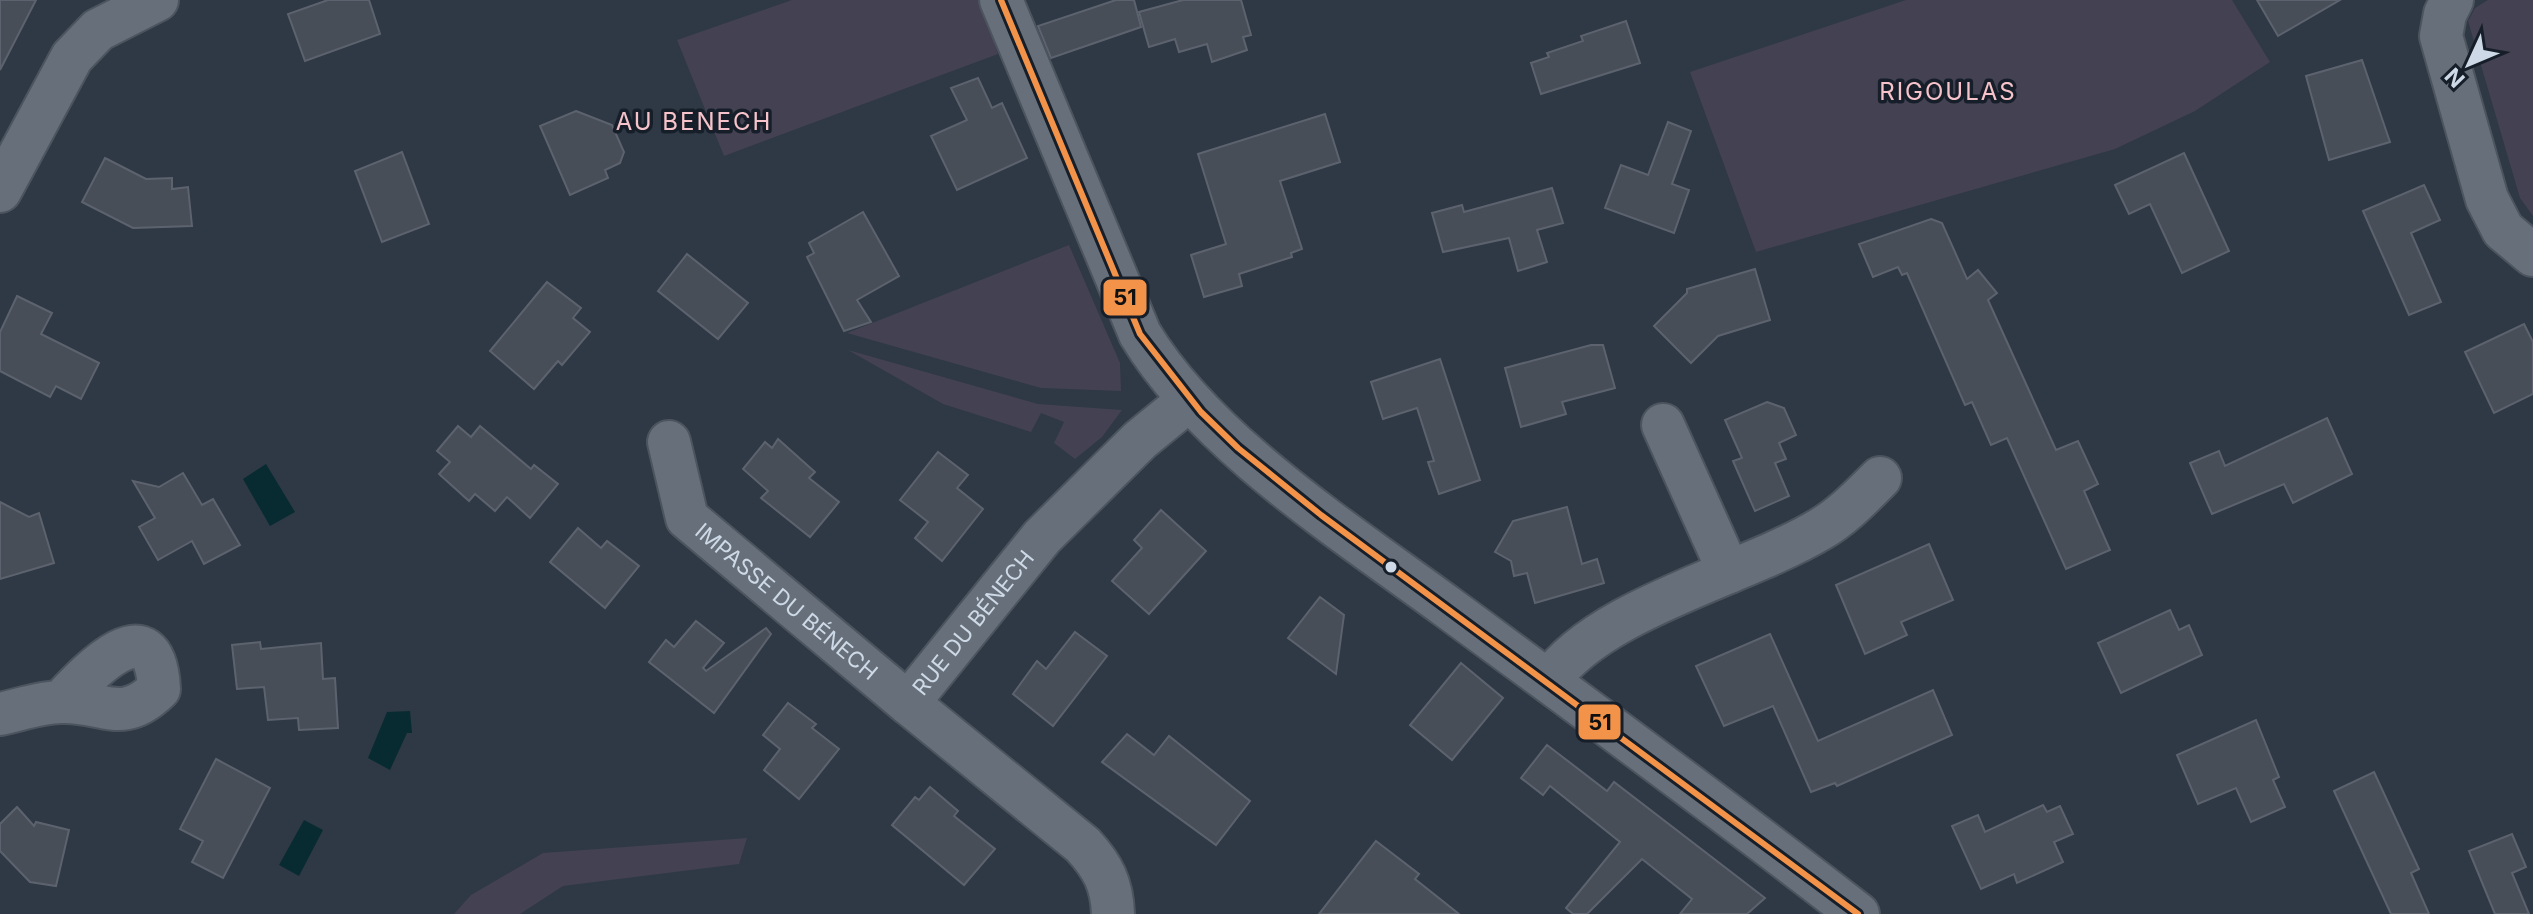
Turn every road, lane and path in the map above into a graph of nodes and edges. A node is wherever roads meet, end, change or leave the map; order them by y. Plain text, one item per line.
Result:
1 (157, 0) edge
2 (1001, 0) edge
3 (2452, 0) edge
4 (13, 135) edge
5 (0, 191) edge
6 (2533, 255) edge
7 (1189, 400) junction
8 (1663, 425) dead end
9 (669, 442) dead end
10 (1880, 478) dead end
11 (1729, 572) junction
12 (1549, 681) junction
13 (62, 701) dead end
14 (908, 703) junction
15 (0, 714) edge
16 (1113, 914) edge
17 (1858, 914) edge

1 - 4 street
2 - 7 street
3 - 6 street
4 - 5 street
7 - 12 street
7 - 14 street, RUE DU BÉNECH
8 - 11 street
9 - 14 street, IMPASSE DU BÉNECH
10 - 11 street
11 - 12 street
12 - 17 street
13 - 15 street
14 - 16 street, RUE DU BÉNECH

